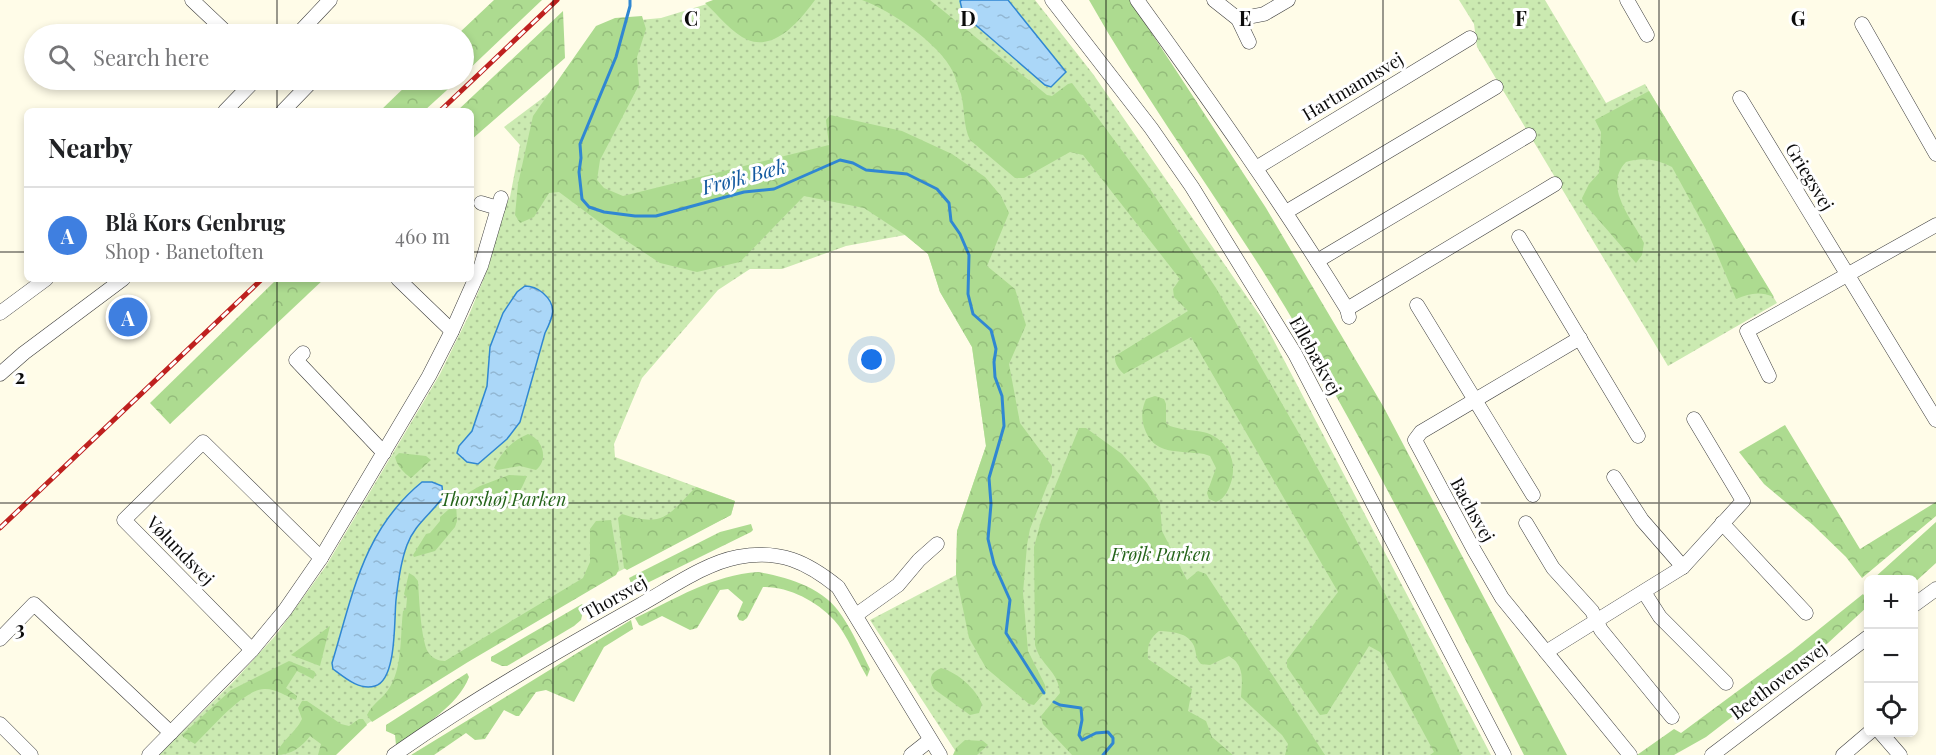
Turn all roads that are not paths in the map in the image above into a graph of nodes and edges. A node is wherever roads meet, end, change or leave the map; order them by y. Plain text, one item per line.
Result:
1 (192, 0) edge
2 (330, 0) edge
3 (1052, 0) edge
4 (1137, 0) edge
5 (1214, 0) edge
6 (1288, 0) edge
7 (1627, 0) edge
8 (1238, 19) junction
9 (217, 24) edge
10 (307, 24) edge
11 (1862, 24) dead end
12 (1647, 35) dead end
13 (1470, 38) dead end
14 (1249, 42) dead end
15 (1496, 87) dead end
16 (245, 90) edge
17 (303, 90) edge
18 (1740, 98) dead end
19 (228, 108) edge
20 (286, 108) edge
21 (1529, 135) dead end
22 (1936, 154) edge
23 (1256, 168) junction
24 (1555, 184) dead end
25 (480, 203) dead end
26 (1286, 212) junction
27 (1936, 225) edge
28 (1519, 237) dead end
29 (1317, 261) junction
30 (1847, 274) junction
31 (42, 282) edge
32 (119, 282) edge
33 (401, 282) edge
34 (474, 282) edge
35 (474, 282) edge
36 (1417, 305) dead end
37 (0, 313) edge
38 (452, 331) junction
39 (1580, 338) junction
40 (303, 353) dead end
41 (0, 374) edge
42 (1769, 376) dead end
43 (1474, 400) junction
44 (1694, 419) dead end
45 (1936, 420) edge
46 (1638, 436) dead end
47 (384, 453) junction
48 (1614, 477) dead end
49 (1533, 495) dead end
50 (1527, 523) dead end
51 (1722, 524) junction
52 (937, 544) dead end
53 (321, 558) junction
54 (1683, 567) junction
55 (1936, 589) edge
56 (1644, 592) junction
57 (1918, 602) edge
58 (1806, 613) dead end
59 (856, 615) junction
60 (1597, 620) junction
61 (0, 639) edge
62 (1864, 641) edge
63 (252, 650) junction
64 (1546, 652) junction
65 (1726, 683) dead end
66 (1672, 717) dead end
67 (0, 724) edge
68 (171, 733) junction
69 (1864, 737) edge
70 (1884, 737) edge
71 (930, 740) junction
72 (31, 755) edge
73 (149, 755) edge
74 (394, 755) edge
75 (911, 755) edge
76 (940, 755) edge
77 (1504, 755) edge
78 (1630, 755) edge
79 (1712, 755) edge
80 (1843, 755) edge
81 (1900, 755) edge

1 - 9 street
2 - 10 street
3 - 77 street, Ellebækvej
4 - 23 street
5 - 8 street
6 - 8 street
7 - 12 street
8 - 14 street
11 - 22 street
13 - 23 street, Hartmannsvej
15 - 26 street
16 - 19 street
17 - 20 street
18 - 30 street, Griegsvej
21 - 29 street
23 - 26 street
24 - 29 street
25 - 34 street
26 - 29 street
27 - 30 street
28 - 39 street
30 - 42 street
30 - 45 street, Griegsvej
31 - 37 street
32 - 41 street
33 - 38 street
35 - 38 street
36 - 43 street
38 - 47 street
39 - 43 street, Bachsvej
39 - 46 street
40 - 47 street
43 - 49 street
43 - 64 street, Bachsvej
44 - 51 street
47 - 53 street
48 - 54 street
50 - 60 street
51 - 54 street
51 - 58 street
52 - 59 street
53 - 63 street
53 - 63 street, Vølundsvej
54 - 56 street
55 - 57 street
56 - 60 street
56 - 65 street
59 - 71 street, Thorsvej
59 - 74 street, Thorsvej
60 - 64 street
60 - 66 street
61 - 68 street
62 - 79 street, Beethovensvej
63 - 68 street
64 - 78 street, Bachsvej
67 - 72 street
68 - 73 street
69 - 80 street
70 - 81 street
71 - 75 street
71 - 76 street, Thorsvej

